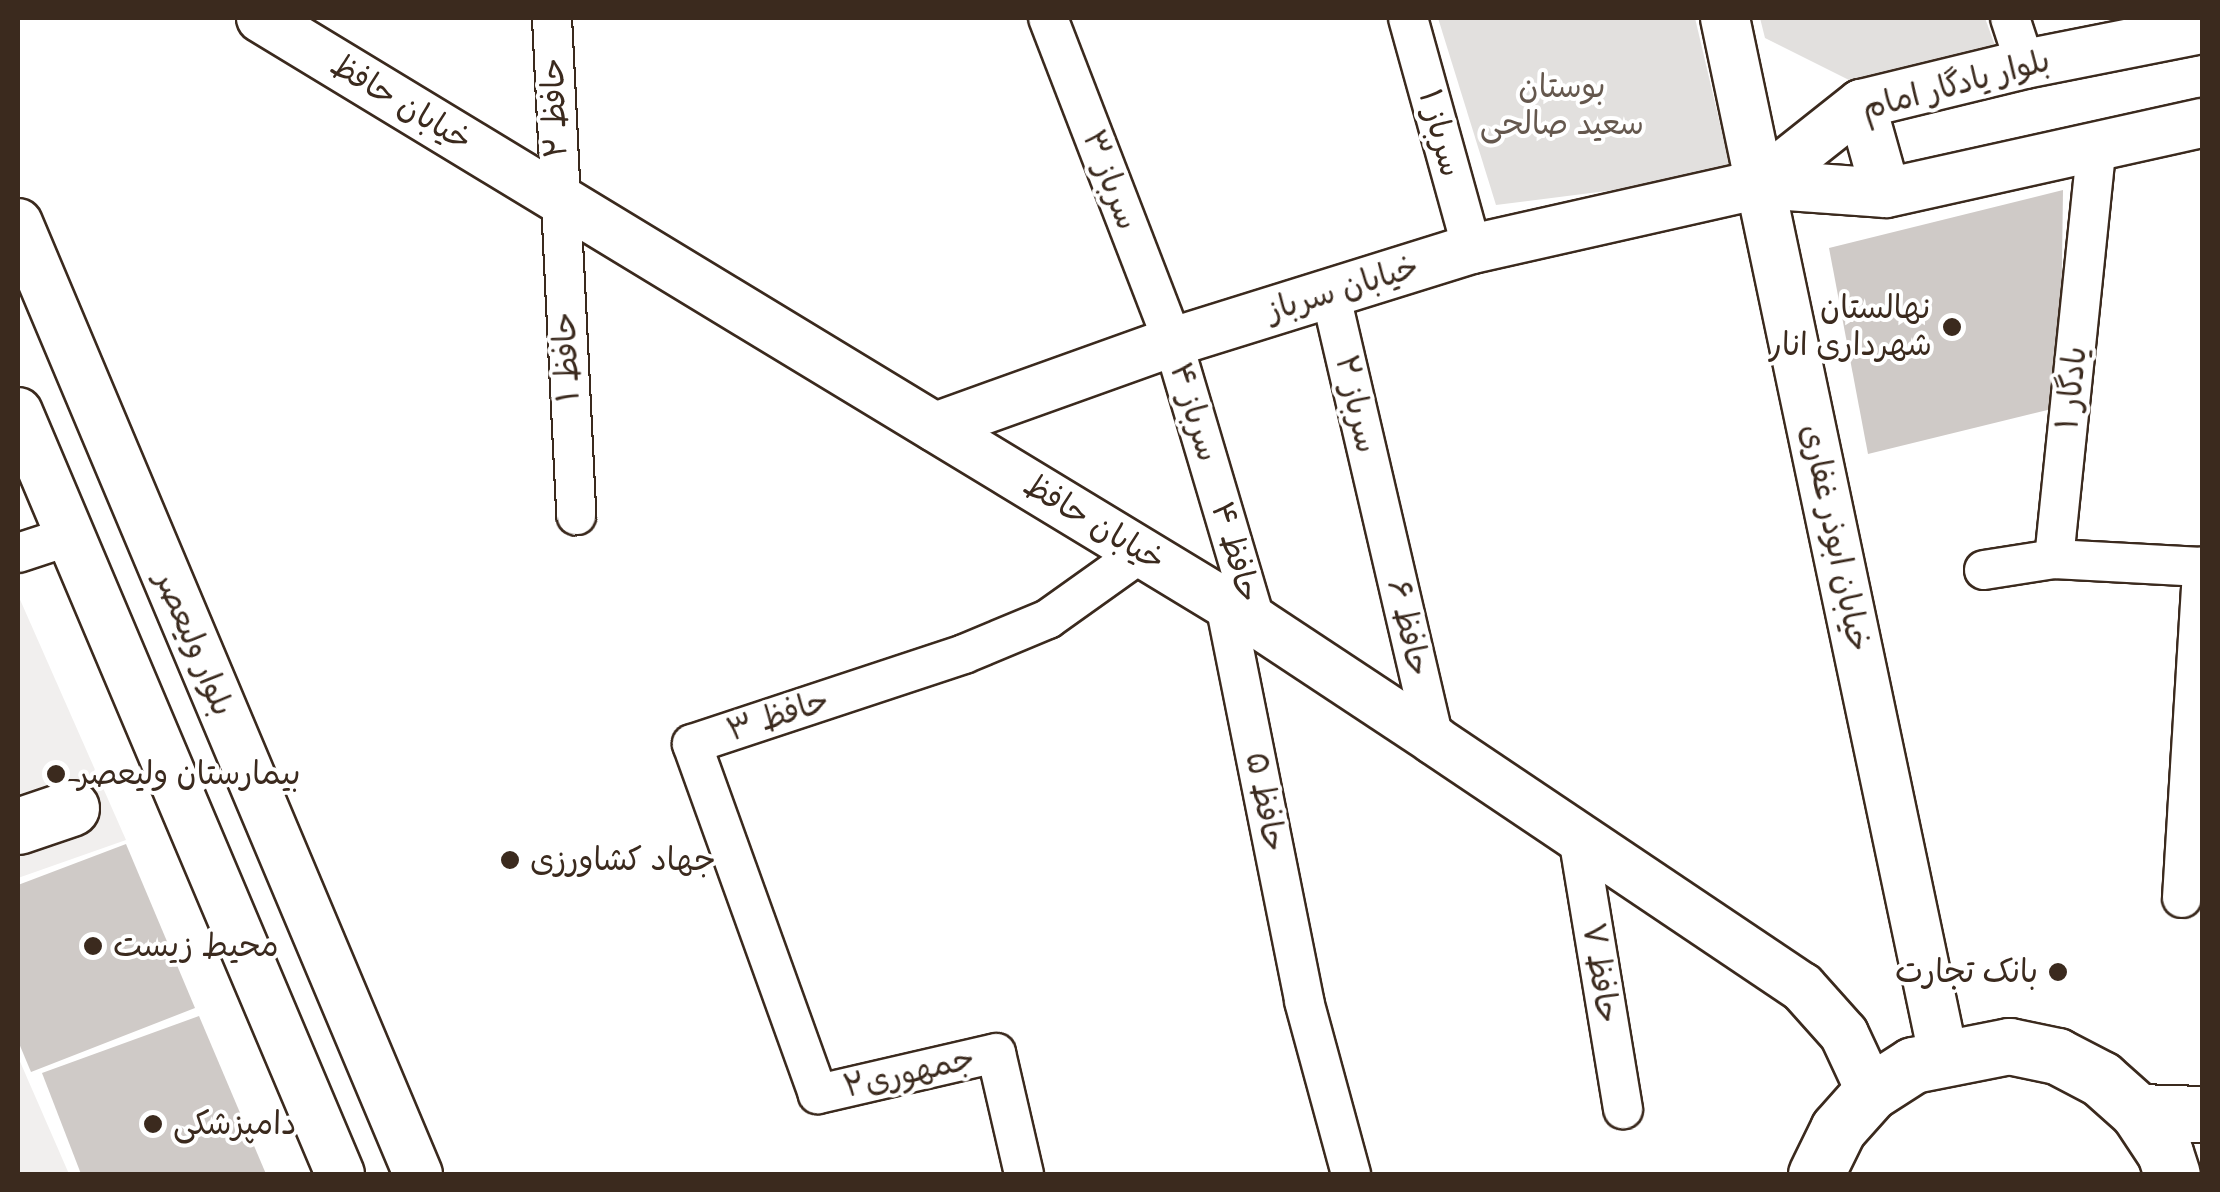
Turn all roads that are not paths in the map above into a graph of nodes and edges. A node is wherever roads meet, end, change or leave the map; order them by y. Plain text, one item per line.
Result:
1 (261, 18) edge
2 (552, 18) edge
3 (1048, 18) edge
4 (1408, 18) edge
5 (1725, 18) edge
6 (2010, 18) edge
7 (2202, 29) edge
8 (2025, 64) junction
9 (1861, 104) junction
10 (2202, 123) edge
11 (2098, 146) junction
12 (1760, 184) junction
13 (1886, 193) junction
14 (558, 198) junction
15 (18, 224) edge
16 (1472, 249) junction
17 (1330, 292) junction
18 (1173, 342) junction
19 (18, 412) edge
20 (935, 426) junction
21 (1215, 482) joint
22 (576, 515) dead end
23 (1382, 516) joint
24 (70, 536) junction
25 (1142, 552) junction
26 (18, 553) edge
27 (2054, 559) junction
28 (2202, 567) edge
29 (1984, 570) dead end
30 (174, 598) junction
31 (1241, 612) junction
32 (108, 626) junction
33 (1434, 740) junction
34 (71, 808) dead end
35 (18, 826) edge
36 (1578, 837) junction
37 (280, 849) junction
38 (213, 878) junction
39 (2182, 898) dead end
40 (1944, 1059) junction
41 (1871, 1092) junction
42 (818, 1094) joint
43 (1623, 1109) dead end
44 (2138, 1112) junction
45 (2202, 1114) edge
46 (340, 1174) edge
47 (418, 1174) edge
48 (1024, 1174) edge
49 (1351, 1174) edge
50 (1815, 1174) edge
51 (2172, 1174) edge

1 - 14 street, خیابان حافظ
2 - 14 street, حافظ ۲
3 - 18 street, سرباز ۳
4 - 16 street, سرباز ۱
5 - 12 street, خیابان ابوذر غفاری
6 - 8 street
7 - 8 street, بلوار یادگار امام
8 - 9 street, بلوار یادگار امام
9 - 12 street, بلوار یادگار امام
9 - 13 street
10 - 11 street
11 - 13 street
11 - 27 street, یادگار ۱
12 - 13 street
12 - 16 street, خیابان سرباز
12 - 40 street, خیابان ابوذر غفاری
14 - 20 street, خیابان حافظ
14 - 22 street, حافظ ۱
15 - 30 street, بلوار ولیعصر
16 - 17 street, خیابان سرباز
17 - 18 street, خیابان سرباز
17 - 23 street, سرباز ۲
18 - 20 street, خیابان سرباز
18 - 21 street, سرباز ۴
19 - 24 street
20 - 25 street, خیابان حافظ
21 - 31 street, حافظ ۴
23 - 33 street, حافظ ۶
24 - 26 street
24 - 32 street
25 - 31 street, خیابان حافظ
25 - 42 street, حافظ ۳
27 - 28 street
27 - 29 street
28 - 39 street
30 - 32 street
30 - 37 street, بلوار ولیعصر
31 - 33 street, خیابان حافظ
31 - 49 street, حافظ ۵
32 - 38 street
33 - 36 street, خیابان حافظ
34 - 35 main road
36 - 41 street, خیابان حافظ
36 - 43 street, حافظ ۷
37 - 38 street
37 - 47 street, بلوار ولیعصر
38 - 46 street
40 - 41 main road
40 - 44 main road
41 - 50 main road
42 - 48 street, جمهوری۲
44 - 45 main road
44 - 51 main road

